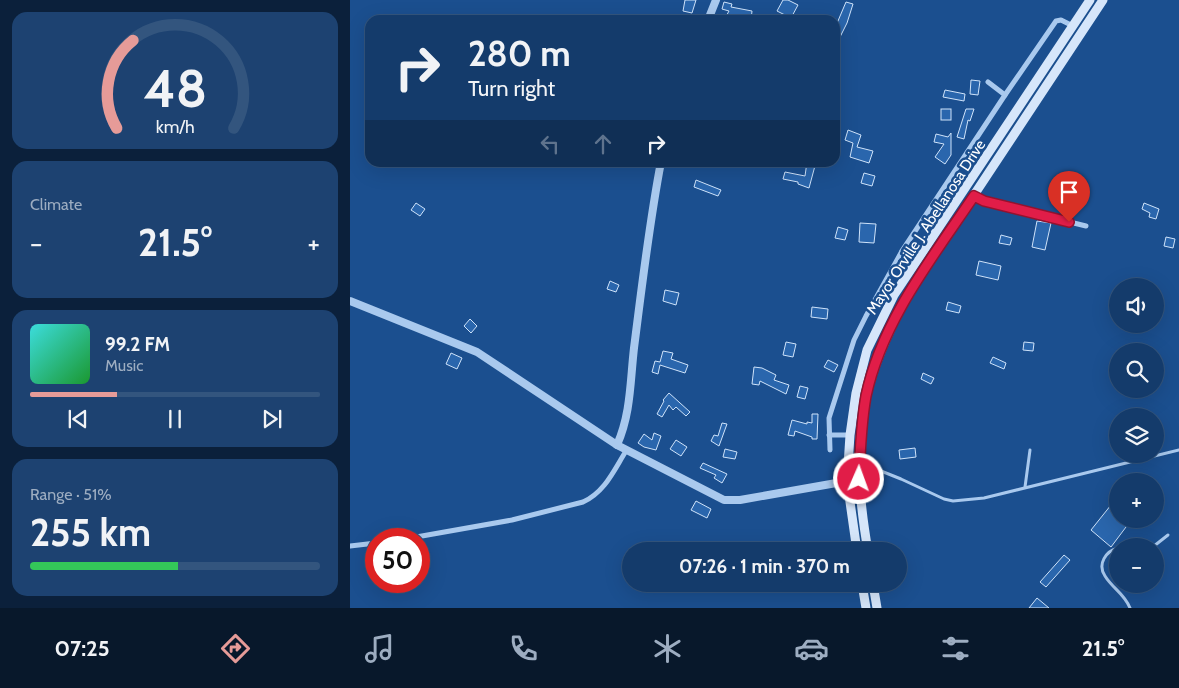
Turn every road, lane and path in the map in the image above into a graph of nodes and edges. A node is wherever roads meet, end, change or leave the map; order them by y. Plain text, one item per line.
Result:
1 (716, 0) edge
2 (1090, 0) edge
3 (1104, 0) edge
4 (710, 15) edge
5 (1073, 26) junction
6 (988, 82) dead end
7 (1005, 95) junction
8 (660, 167) edge
9 (974, 196) junction
10 (1086, 226) dead end
11 (902, 251) junction
12 (918, 259) junction
13 (350, 301) edge
14 (829, 435) junction
15 (850, 435) junction
16 (617, 445) junction
17 (830, 450) dead end
18 (1030, 450) dead end
19 (1179, 450) edge
20 (626, 451) junction
21 (859, 462) junction
22 (859, 479) junction
23 (847, 481) junction
24 (1025, 487) junction
25 (430, 535) edge
26 (1168, 535) dead end
27 (1164, 538) edge
28 (856, 542) edge
29 (867, 542) edge
30 (365, 544) edge
31 (350, 546) edge
32 (1109, 552) edge
33 (1109, 580) edge
34 (863, 592) edge
35 (874, 592) edge
36 (1122, 593) edge
37 (866, 608) edge
38 (877, 608) edge
39 (1130, 608) edge

1 - 4 street
2 - 5 main road, Mayor Orville J. Abellanosa Drive
3 - 9 main road, Mayor Orville J. Abellanosa Drive
5 - 7 street
5 - 12 main road, Mayor Orville J. Abellanosa Drive
6 - 7 street
7 - 11 street
8 - 16 street
9 - 10 street
9 - 21 main road, Mayor Orville J. Abellanosa Drive
11 - 12 street
11 - 14 street
12 - 15 main road, Mayor Orville J. Abellanosa Drive
13 - 16 street
14 - 15 street
14 - 17 street
15 - 23 main road, Mayor Orville J. Abellanosa Drive
16 - 20 street
18 - 24 lane
19 - 24 lane
20 - 23 street
20 - 25 street
21 - 22 main road, Mayor Orville J. Abellanosa Drive
21 - 24 lane
22 - 23 street
22 - 29 main road, Mayor Orville J. Abellanosa Drive
23 - 28 main road, Mayor Orville J. Abellanosa Drive
26 - 27 lane
30 - 31 street
32 - 33 lane
34 - 37 main road
35 - 38 main road
36 - 39 lane

